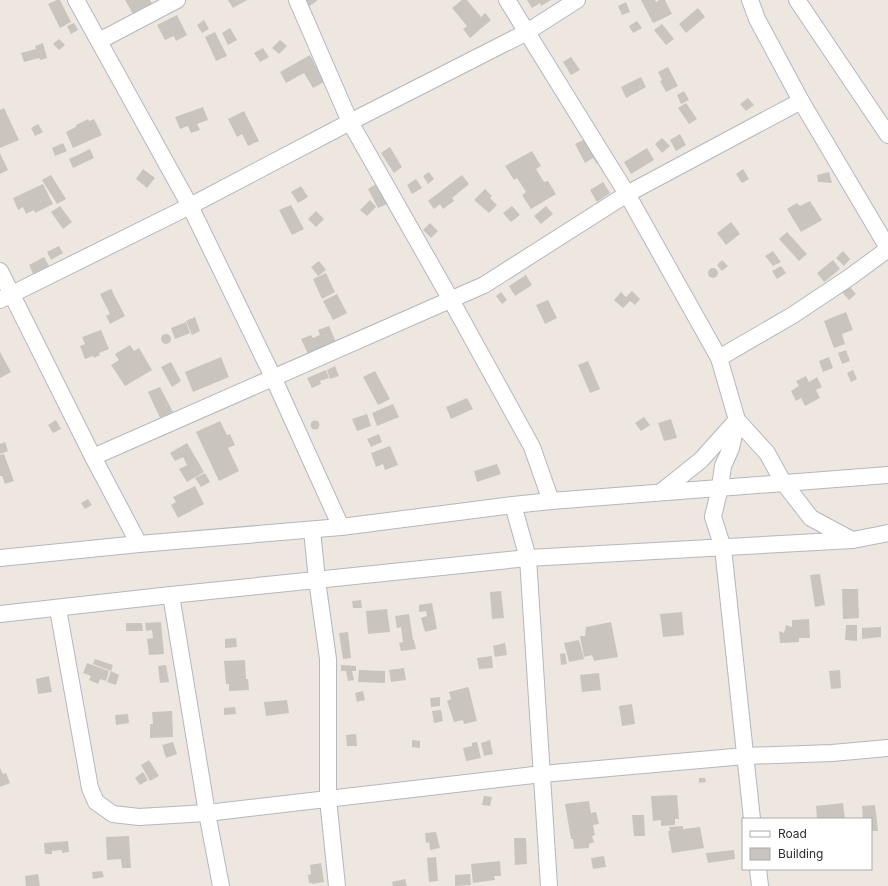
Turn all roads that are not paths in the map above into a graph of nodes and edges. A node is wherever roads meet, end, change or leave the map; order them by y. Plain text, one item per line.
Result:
1 (76, 0) edge
2 (177, 0) edge
3 (297, 0) edge
4 (507, 0) edge
5 (577, 0) edge
6 (750, 0) edge
7 (797, 0) edge
8 (527, 32) junction
9 (99, 41) junction
10 (801, 101) junction
11 (350, 122) junction
12 (888, 136) edge
13 (627, 194) junction
14 (190, 206) junction
15 (888, 248) edge
16 (0, 271) edge
17 (6, 297) edge
18 (452, 300) junction
19 (719, 358) junction
20 (273, 377) junction
21 (737, 420) junction
22 (93, 457) junction
23 (888, 475) edge
24 (783, 482) junction
25 (720, 487) junction
26 (661, 492) junction
27 (551, 501) junction
28 (513, 504) junction
29 (341, 527) junction
30 (312, 530) junction
31 (888, 533) edge
32 (852, 540) junction
33 (139, 544) junction
34 (723, 548) junction
35 (0, 558) edge
36 (528, 558) junction
37 (317, 580) junction
38 (171, 595) junction
39 (58, 609) junction
40 (0, 614) edge
41 (888, 748) edge
42 (745, 756) junction
43 (542, 774) junction
44 (328, 799) junction
45 (207, 813) junction
46 (752, 818) edge
47 (758, 870) edge
48 (222, 886) edge
49 (337, 886) edge
50 (549, 886) edge
51 (760, 886) edge

1 - 9 street
2 - 9 street
3 - 11 street
4 - 8 street
5 - 8 street
6 - 10 street
7 - 12 street
8 - 11 street
8 - 13 street
9 - 14 street
10 - 13 street
10 - 15 street
11 - 14 street
11 - 18 street
13 - 18 street
13 - 19 street
14 - 17 street
14 - 20 street
15 - 19 street
16 - 17 street
17 - 22 street
18 - 20 street
18 - 27 street
19 - 21 street
20 - 22 street
20 - 29 street
21 - 24 street
21 - 25 street
21 - 26 street
22 - 33 street
23 - 24 street
24 - 25 street
24 - 32 street
25 - 26 street
25 - 34 street
26 - 27 street
27 - 28 street
28 - 29 street
28 - 36 street
29 - 30 street
30 - 33 street
30 - 37 street
31 - 32 street
32 - 34 street
33 - 35 street
34 - 36 street
34 - 42 street
36 - 37 street
36 - 43 street
37 - 38 street
37 - 44 street
38 - 39 street
38 - 45 street
39 - 40 street
39 - 45 street
41 - 42 street
42 - 43 street
42 - 46 street
43 - 44 street
43 - 50 street
44 - 45 street
44 - 49 street
45 - 48 street
47 - 51 street

